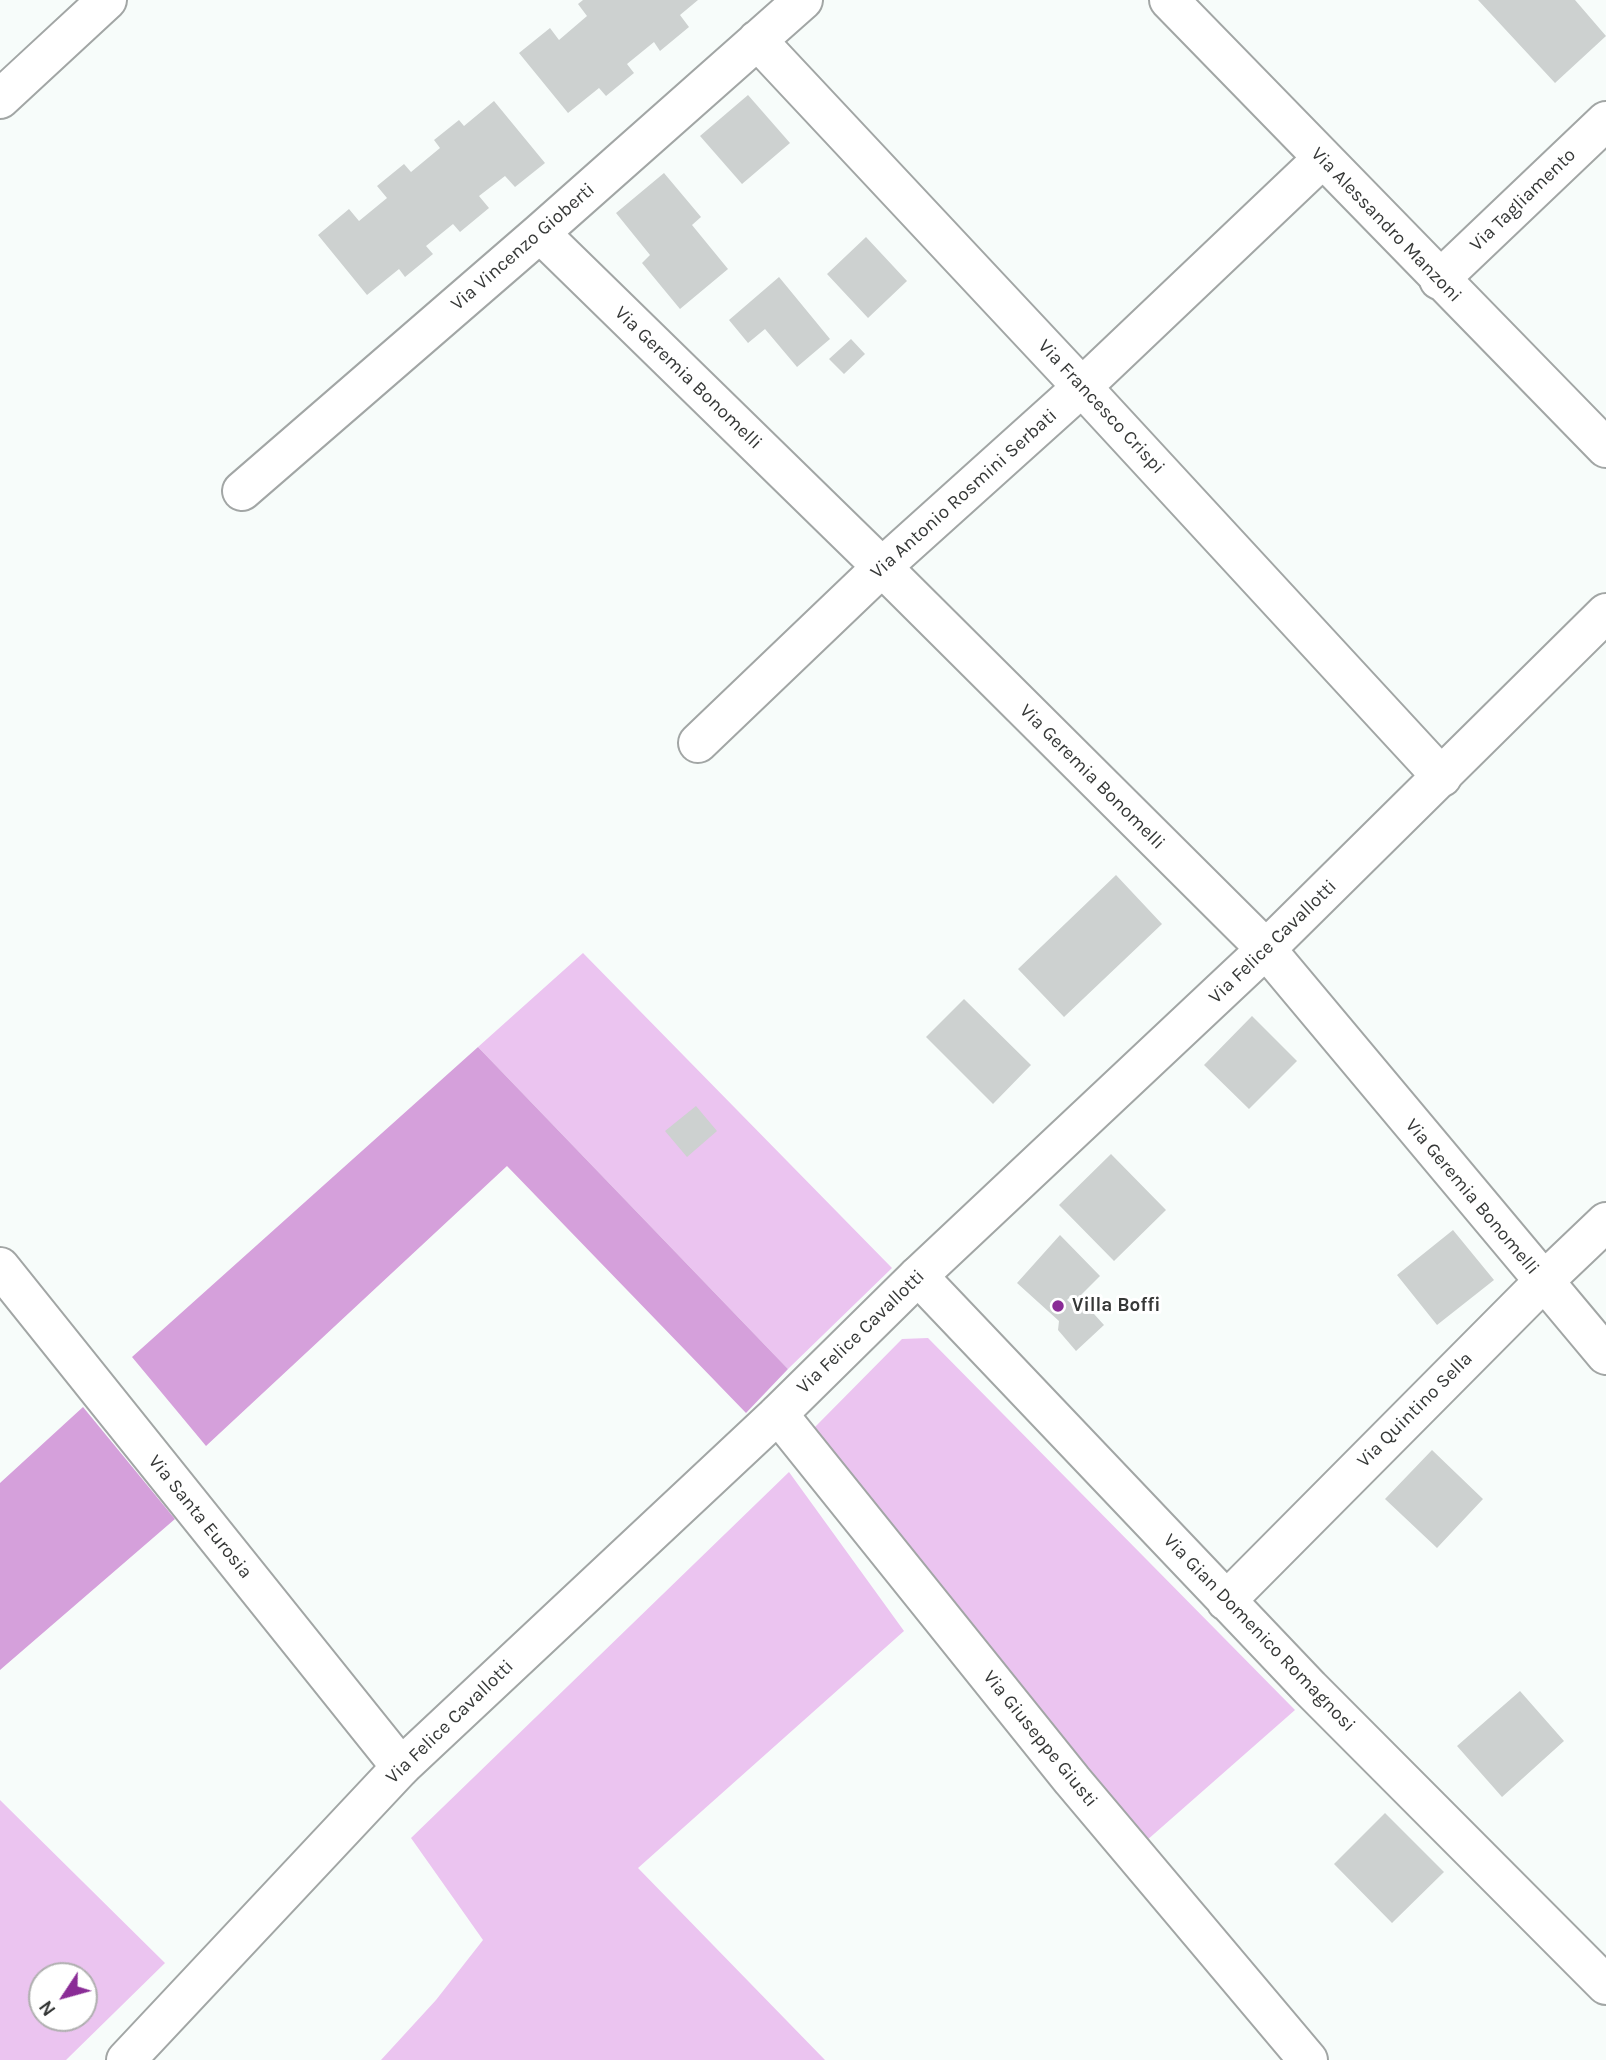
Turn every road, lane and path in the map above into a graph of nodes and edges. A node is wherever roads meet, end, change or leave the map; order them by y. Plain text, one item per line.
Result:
1 (107, 0) edge
2 (803, 0) edge
3 (1169, 0) edge
4 (757, 40) junction
5 (0, 99) edge
6 (1606, 121) edge
7 (1322, 159) junction
8 (540, 233) junction
9 (1439, 280) junction
10 (1082, 387) junction
11 (1606, 448) edge
12 (242, 491) dead end
13 (882, 567) junction
14 (1606, 612) edge
15 (698, 743) dead end
16 (1442, 777) junction
17 (1266, 949) junction
18 (1606, 1222) edge
19 (0, 1268) edge
20 (918, 1276) junction
21 (1543, 1282) junction
22 (1606, 1355) edge
23 (778, 1414) junction
24 (1226, 1601) junction
25 (401, 1767) junction
26 (1606, 1985) edge
27 (125, 2060) edge
28 (1308, 2060) edge

1 - 5 street
2 - 4 street, Via Vincenzo Gioberti
3 - 7 street, Via Alessandro Manzoni
4 - 8 street, Via Vincenzo Gioberti
4 - 10 street, Via Francesco Crispi
6 - 9 street, Via Tagliamento
7 - 9 street, Via Alessandro Manzoni
7 - 10 street, Via Antonio Rosmini Serbati
8 - 12 street, Via Vincenzo Gioberti
8 - 13 street, Via Geremia Bonomelli
9 - 11 street, Via Alessandro Manzoni
10 - 13 street, Via Antonio Rosmini Serbati
10 - 16 street, Via Francesco Crispi
13 - 15 street, Via Antonio Rosmini Serbati
13 - 17 street, Via Geremia Bonomelli
14 - 16 street, Via Felice Cavallotti
16 - 17 street, Via Felice Cavallotti
17 - 20 street, Via Felice Cavallotti
17 - 21 street, Via Geremia Bonomelli
18 - 21 street, Via Quintino Sella
19 - 25 street, Via Santa Eurosia
20 - 23 street, Via Felice Cavallotti
20 - 24 street, Via Gian Domenico Romagnosi
21 - 22 street, Via Geremia Bonomelli
21 - 24 street, Via Quintino Sella
23 - 25 street, Via Felice Cavallotti
23 - 28 street, Via Giuseppe Giusti
24 - 26 street, Via Gian Domenico Romagnosi
25 - 27 street, Via Felice Cavallotti

